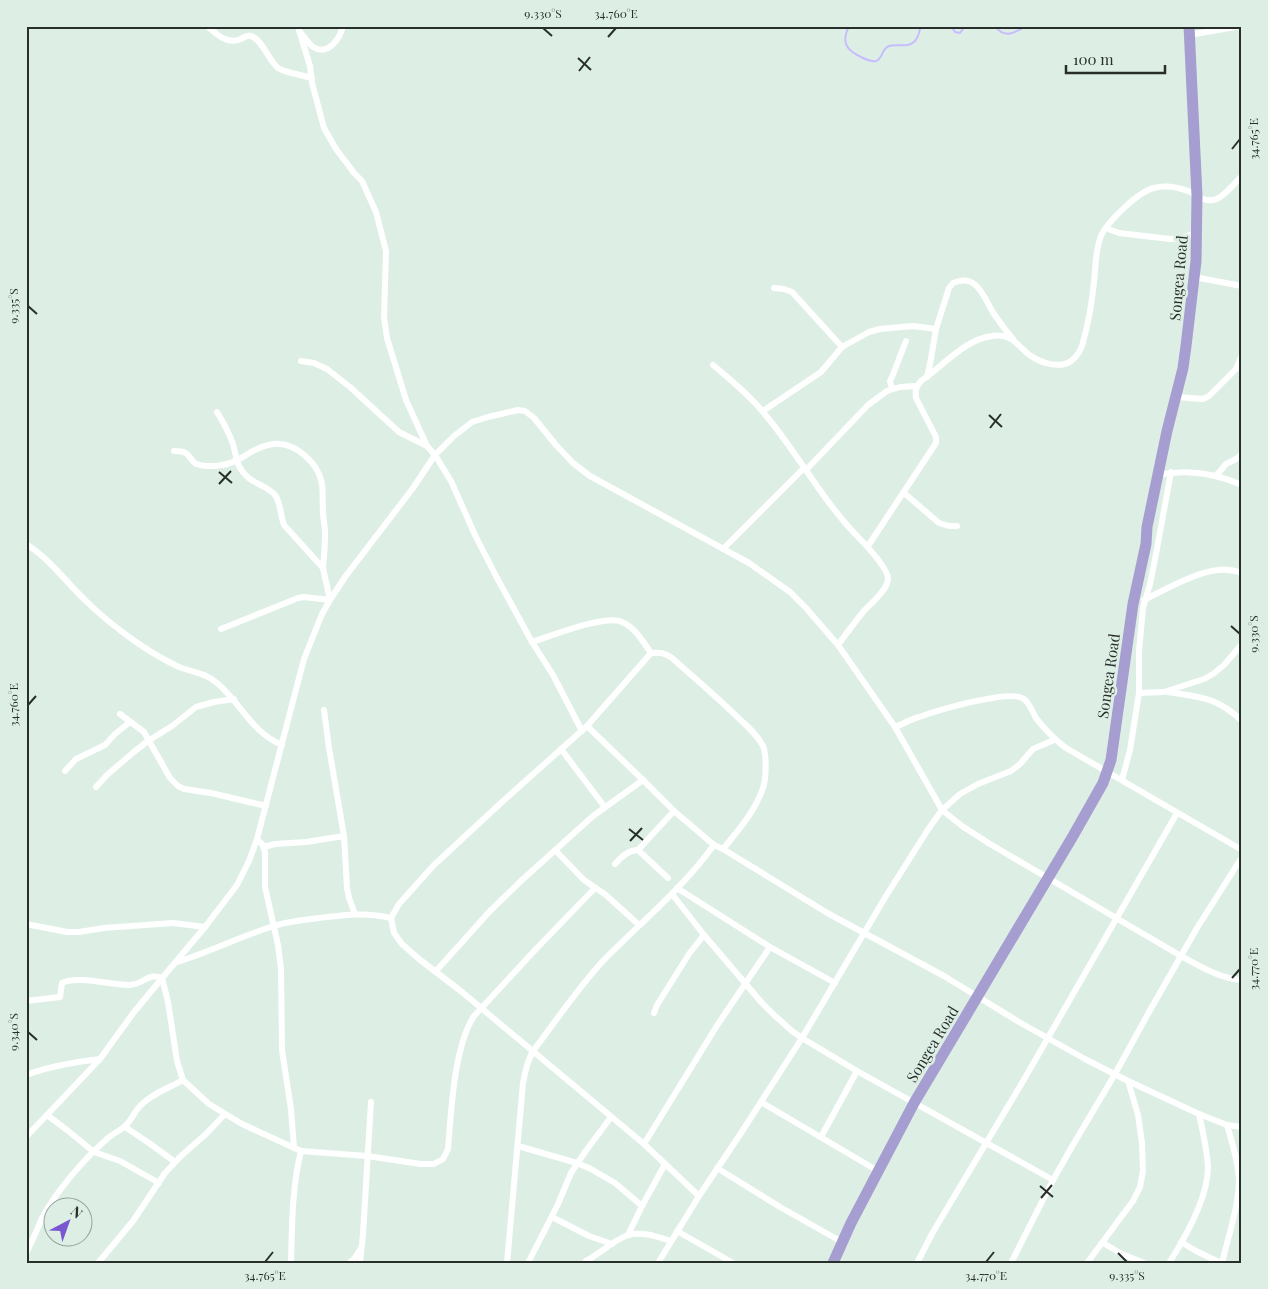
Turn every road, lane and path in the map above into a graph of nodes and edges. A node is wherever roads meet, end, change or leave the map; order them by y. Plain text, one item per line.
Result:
1 (207, 26) edge
2 (343, 26) edge
3 (1241, 26) edge
4 (299, 28) edge
5 (1189, 31) edge
6 (312, 78) junction
7 (1242, 176) edge
8 (1197, 196) junction
9 (1106, 228) junction
10 (1197, 232) junction
11 (1194, 277) junction
12 (1242, 286) edge
13 (774, 288) dead end
14 (936, 329) junction
15 (906, 341) dead end
16 (1016, 341) junction
17 (842, 347) junction
18 (1242, 355) edge
19 (301, 361) dead end
20 (713, 365) dead end
21 (927, 377) junction
22 (916, 386) junction
23 (892, 389) junction
24 (1176, 397) junction
25 (763, 411) junction
26 (217, 412) dead end
27 (427, 446) junction
28 (174, 451) dead end
29 (1242, 454) edge
30 (435, 455) junction
31 (237, 460) junction
32 (805, 469) junction
33 (1171, 472) junction
34 (1157, 475) junction
35 (1216, 476) junction
36 (1242, 486) edge
37 (904, 493) junction
38 (958, 526) dead end
39 (26, 544) edge
40 (868, 546) junction
41 (723, 549) junction
42 (323, 568) junction
43 (1242, 573) edge
44 (1145, 599) junction
45 (330, 600) junction
46 (1133, 604) junction
47 (221, 629) dead end
48 (532, 642) junction
49 (1242, 644) edge
50 (838, 645) junction
51 (651, 653) junction
52 (1164, 692) junction
53 (1139, 693) junction
54 (234, 698) junction
55 (324, 710) dead end
56 (120, 714) dead end
57 (1242, 721) edge
58 (130, 722) junction
59 (895, 727) junction
60 (584, 729) junction
61 (1054, 740) junction
62 (148, 741) junction
63 (282, 745) junction
64 (561, 750) junction
65 (65, 771) dead end
66 (1108, 772) junction
67 (643, 780) junction
68 (1122, 780) junction
69 (96, 787) dead end
70 (266, 806) junction
71 (604, 806) junction
72 (942, 810) junction
73 (674, 811) junction
74 (1177, 813) junction
75 (344, 836) junction
76 (257, 839) junction
77 (714, 845) junction
78 (264, 847) junction
79 (723, 849) junction
80 (555, 850) junction
81 (638, 850) junction
82 (1242, 850) edge
83 (1242, 857) edge
84 (614, 864) dead end
85 (668, 878) dead end
86 (1049, 878) junction
87 (596, 888) junction
88 (675, 891) junction
89 (355, 914) junction
90 (391, 918) junction
91 (1117, 919) junction
92 (26, 924) edge
93 (639, 925) junction
94 (273, 926) junction
95 (205, 927) junction
96 (864, 933) junction
97 (704, 935) junction
98 (770, 947) junction
99 (1181, 956) junction
100 (176, 962) junction
101 (436, 971) junction
102 (162, 978) junction
103 (1242, 980) edge
104 (746, 983) junction
105 (835, 983) junction
106 (978, 996) junction
107 (26, 1001) edge
108 (481, 1009) junction
109 (654, 1013) dead end
110 (802, 1038) junction
111 (1048, 1038) junction
112 (533, 1051) junction
113 (100, 1059) junction
114 (857, 1071) junction
115 (1116, 1074) junction
116 (26, 1075) edge
117 (183, 1080) junction
118 (1128, 1081) junction
119 (371, 1102) dead end
120 (761, 1102) junction
121 (914, 1103) junction
122 (225, 1114) junction
123 (1199, 1114) junction
124 (46, 1115) junction
125 (611, 1117) junction
126 (1227, 1125) junction
127 (125, 1127) junction
128 (1242, 1128) edge
129 (26, 1137) edge
130 (821, 1137) junction
131 (988, 1143) junction
132 (644, 1144) junction
133 (518, 1146) junction
134 (298, 1149) junction
135 (94, 1152) junction
136 (367, 1156) junction
137 (175, 1162) junction
138 (577, 1163) junction
139 (665, 1164) junction
140 (717, 1168) junction
141 (878, 1171) junction
142 (1053, 1180) junction
143 (159, 1182) junction
144 (699, 1196) junction
145 (642, 1206) junction
146 (552, 1217) junction
147 (677, 1231) junction
148 (628, 1235) junction
149 (671, 1241) junction
150 (842, 1242) junction
151 (1181, 1242) junction
152 (1103, 1243) junction
153 (612, 1244) junction
154 (362, 1247) junction
155 (26, 1253) edge
156 (586, 1260) dead end
157 (726, 1261) edge
158 (98, 1263) edge
159 (291, 1263) edge
160 (349, 1263) edge
161 (360, 1263) edge
162 (508, 1263) edge
163 (528, 1263) edge
164 (658, 1263) edge
165 (733, 1263) edge
166 (834, 1263) edge
167 (917, 1263) edge
168 (1012, 1263) edge
169 (1087, 1263) edge
170 (1144, 1263) edge
171 (1168, 1263) edge
172 (1221, 1263) edge

1 - 6 street
2 - 4 street
3 - 5 street
4 - 6 street
5 - 8 highway, Songea Road
6 - 27 street
7 - 8 street
8 - 9 street
8 - 10 highway, Songea Road
9 - 10 street
9 - 16 street
10 - 11 highway, Songea Road
11 - 12 street
11 - 24 highway, Songea Road
13 - 17 street
14 - 16 street
14 - 17 street
14 - 21 street
15 - 23 street
16 - 21 street
17 - 25 street
18 - 24 street
19 - 27 street
20 - 25 street
21 - 22 street
22 - 23 street
22 - 37 street
23 - 32 street
24 - 34 highway, Songea Road
25 - 32 street
26 - 31 street
27 - 30 street
28 - 31 street
29 - 35 street
30 - 41 street
30 - 45 street
30 - 48 street
31 - 42 street
31 - 42 street
32 - 40 street
32 - 41 street
33 - 34 street
33 - 35 street
33 - 44 street
34 - 46 highway, Songea Road
35 - 36 street
37 - 38 street
37 - 40 street
39 - 54 street
40 - 50 street
41 - 50 street
42 - 45 street
43 - 44 street
44 - 46 street
44 - 53 street
45 - 47 street
45 - 63 street
46 - 66 highway, Songea Road
48 - 51 street
48 - 60 street
49 - 52 street
50 - 59 street
51 - 60 street
51 - 79 street
52 - 53 street
52 - 57 street
53 - 68 street
54 - 62 street
54 - 63 street
55 - 75 street
56 - 58 street
58 - 62 street
58 - 65 street
59 - 61 street
59 - 72 street
60 - 64 street
60 - 67 street
61 - 66 street
61 - 72 street
62 - 69 street
62 - 70 street
63 - 70 street
64 - 71 street
64 - 90 street
66 - 68 street
66 - 86 highway, Songea Road
67 - 71 street
67 - 73 street
68 - 74 street
70 - 76 street
71 - 80 street
72 - 86 street
72 - 96 street
73 - 77 street
73 - 81 street
74 - 82 street
74 - 91 street
75 - 78 street
75 - 89 street
76 - 78 street
76 - 95 street
77 - 79 street
77 - 88 street
78 - 94 street
79 - 96 street
80 - 87 street
80 - 101 street
81 - 84 street
81 - 85 street
83 - 99 street
86 - 91 street
86 - 106 highway, Songea Road
87 - 93 street
87 - 108 street
88 - 93 street
88 - 97 street
88 - 98 street
89 - 90 street
89 - 94 street
90 - 101 street
91 - 99 street
91 - 111 street
92 - 95 street
93 - 112 street
94 - 100 street
94 - 134 street
95 - 100 street
96 - 105 street
96 - 106 street
97 - 104 street
97 - 109 street
98 - 104 street
98 - 105 street
99 - 103 street
99 - 115 street
100 - 102 street
101 - 108 street
102 - 107 street
102 - 113 street
102 - 117 street
104 - 110 street
104 - 132 street
105 - 110 street
106 - 111 street
106 - 121 highway, Songea Road
108 - 112 street
108 - 136 street
110 - 114 street
110 - 120 street
111 - 115 street
111 - 131 street
112 - 125 street
112 - 133 street
113 - 116 street
113 - 124 street
114 - 121 street
114 - 130 street
115 - 118 street
115 - 142 street
117 - 122 street
117 - 127 street
118 - 123 street
118 - 152 street
119 - 136 street
120 - 130 street
120 - 140 street
121 - 131 street
121 - 141 highway, Songea Road
122 - 134 street
122 - 137 street
123 - 126 street
123 - 151 street
124 - 129 street
124 - 135 street
125 - 132 street
125 - 138 street
126 - 128 street
126 - 172 street
127 - 135 street
127 - 137 street
130 - 141 street
131 - 142 street
131 - 167 street
132 - 139 street
133 - 138 street
133 - 162 street
134 - 136 street
134 - 159 street
135 - 143 street
135 - 155 street
136 - 154 street
137 - 143 street
138 - 145 street
138 - 146 street
139 - 144 street
139 - 145 street
140 - 144 street
140 - 150 street
141 - 150 highway, Songea Road
142 - 168 street
143 - 158 street
144 - 147 street
145 - 148 street
146 - 153 street
146 - 163 street
147 - 149 street
147 - 157 street
148 - 149 street
148 - 153 street
149 - 164 street
150 - 166 highway, Songea Road
151 - 171 street
151 - 172 street
152 - 169 street
152 - 170 street
153 - 156 street
154 - 160 street
154 - 161 street
157 - 165 street

